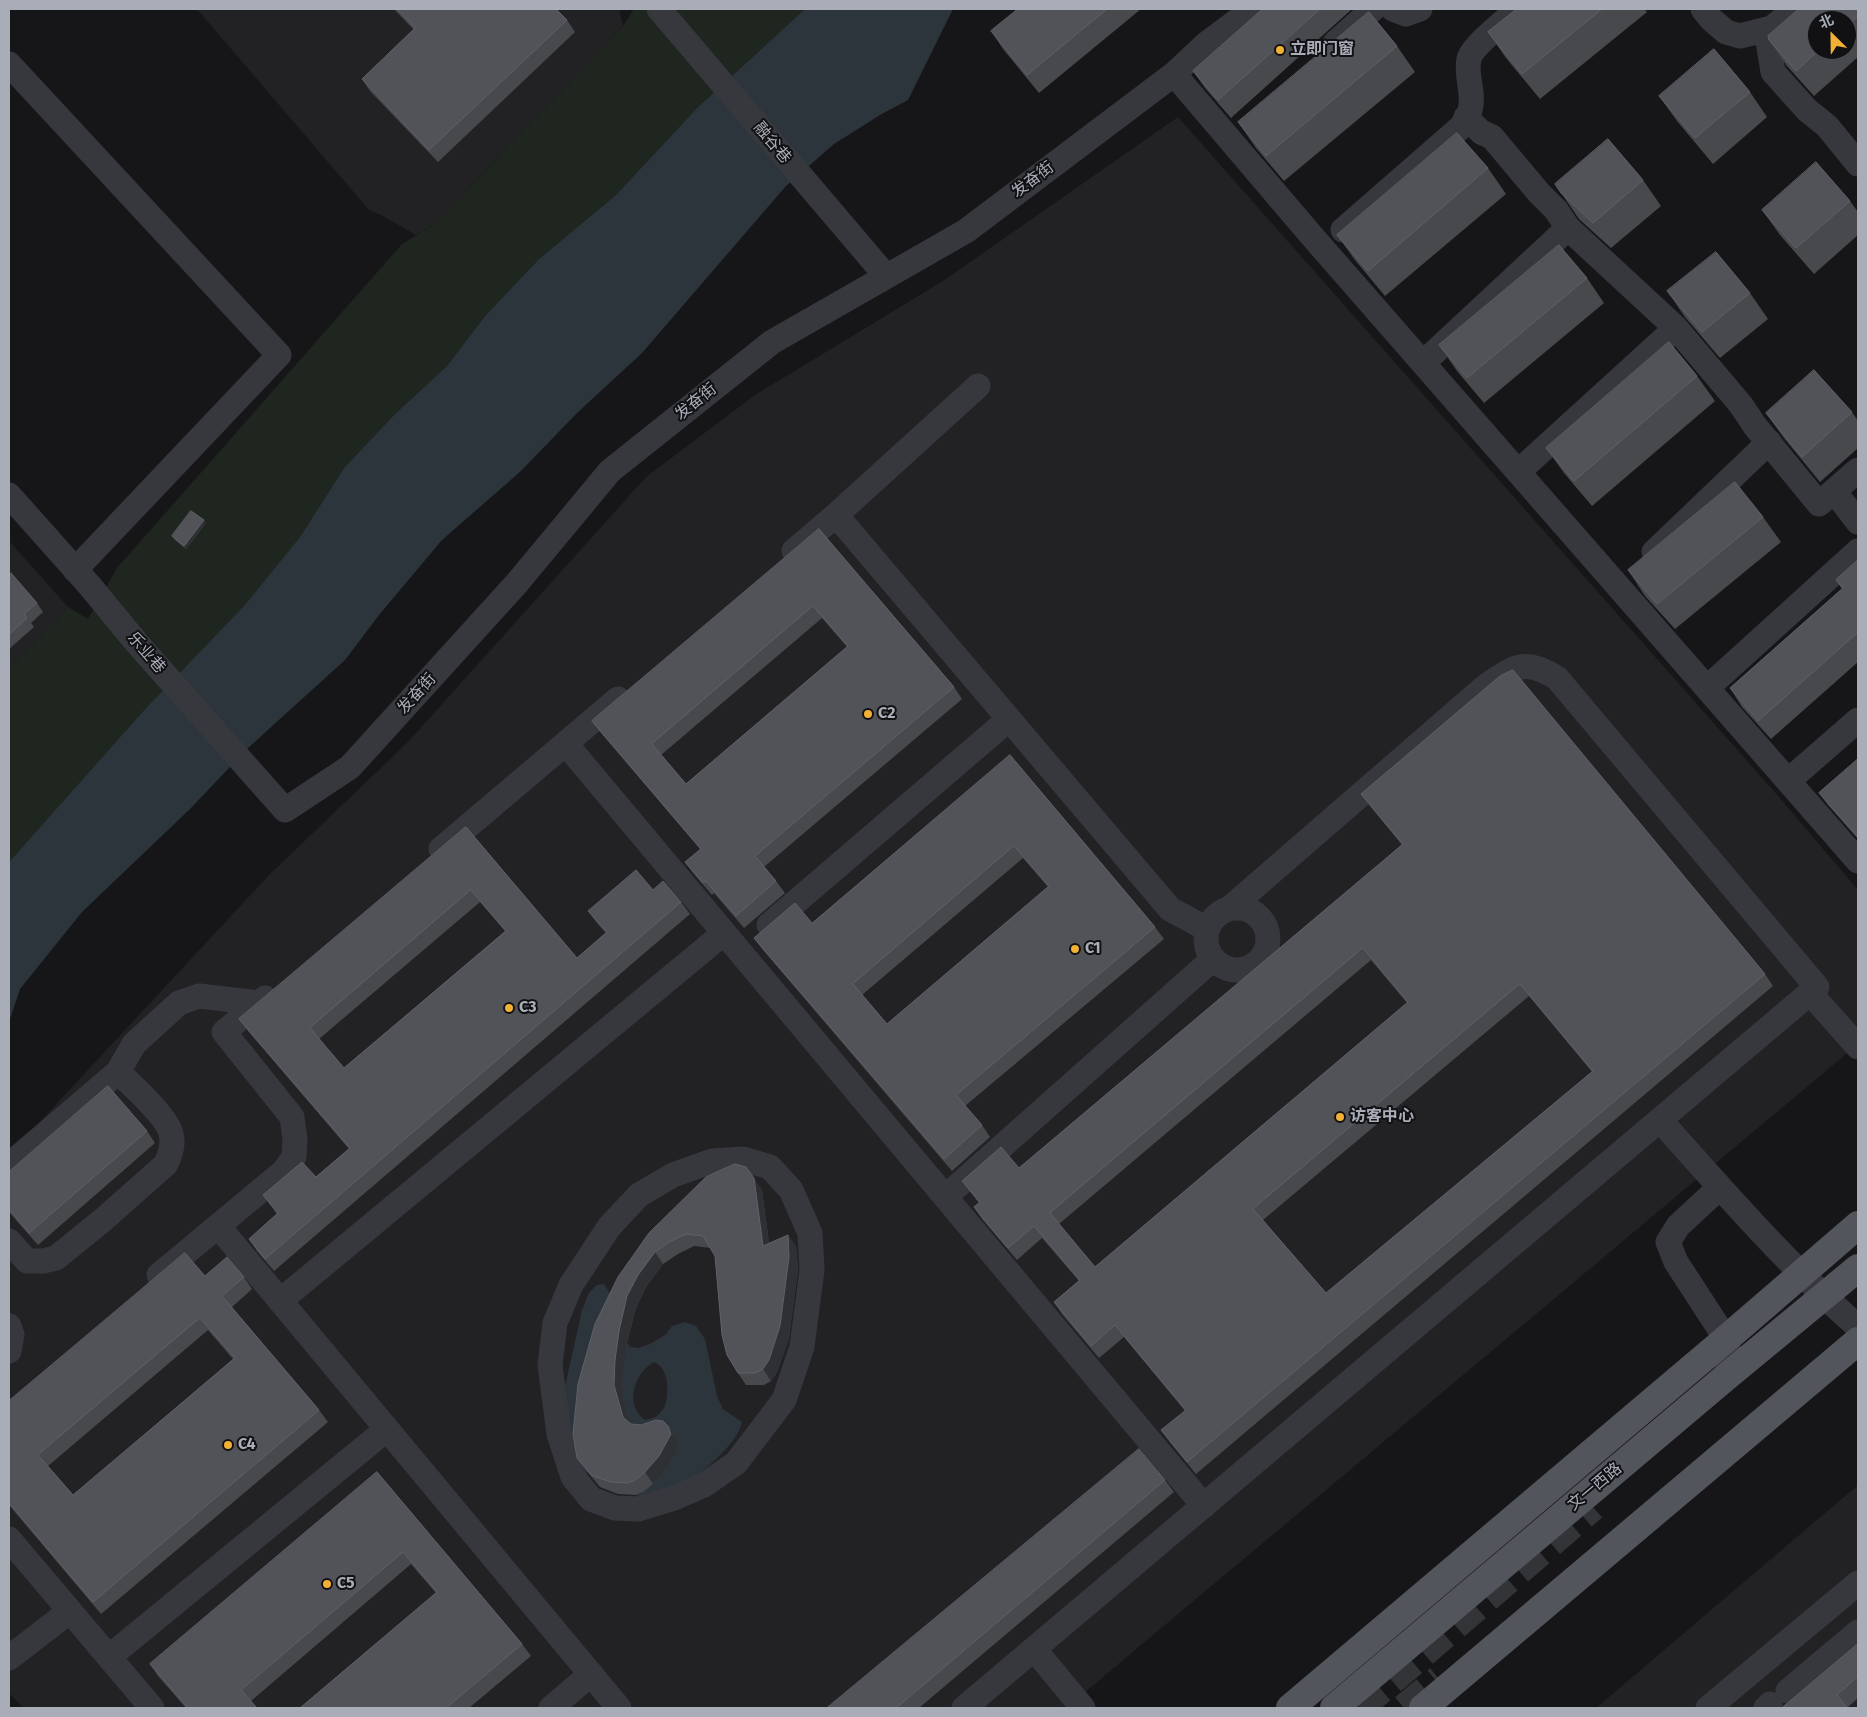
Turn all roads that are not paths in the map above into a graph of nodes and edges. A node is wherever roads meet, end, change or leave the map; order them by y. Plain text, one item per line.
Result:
1 (1252, 9) edge
2 (1372, 9) edge
3 (1393, 9) edge
4 (1420, 9) edge
5 (1518, 9) edge
6 (1703, 9) edge
7 (1795, 9) edge
8 (664, 15) edge
9 (1772, 28) junction
10 (1315, 61) edge
11 (9, 64) edge
12 (1174, 74) junction
13 (1466, 117) junction
14 (1858, 164) edge
15 (1568, 228) junction
16 (1322, 248) junction
17 (886, 276) junction
18 (1676, 328) junction
19 (1423, 363) junction
20 (978, 386) dead end
21 (1769, 442) junction
22 (1858, 470) edge
23 (1518, 472) junction
24 (1834, 491) junction
25 (9, 495) edge
26 (836, 515) junction
27 (1858, 522) edge
28 (1858, 551) edge
29 (776, 566) edge
30 (75, 570) junction
31 (1630, 575) junction
32 (633, 686) edge
33 (1707, 688) junction
34 (1009, 719) junction
35 (1858, 720) edge
36 (566, 744) junction
37 (1788, 781) junction
38 (285, 810) joint
39 (1858, 862) edge
40 (422, 864) edge
41 (1230, 908) junction
42 (1207, 930) junction
43 (732, 942) junction
44 (1213, 959) junction
45 (281, 984) edge
46 (1810, 993) junction
47 (259, 1003) junction
48 (1858, 1047) edge
49 (118, 1072) junction
50 (1660, 1120) junction
51 (9, 1165) edge
52 (1720, 1187) junction
53 (945, 1197) junction
54 (1858, 1225) edge
55 (218, 1226) junction
56 (9, 1241) edge
57 (1858, 1268) edge
58 (1802, 1274) junction
59 (571, 1285) joint
60 (144, 1289) edge
61 (1823, 1296) junction
62 (280, 1301) junction
63 (9, 1326) edge
64 (1858, 1328) edge
65 (1726, 1339) junction
66 (1858, 1341) edge
67 (9, 1351) edge
68 (1726, 1377) junction
69 (387, 1429) junction
70 (1204, 1506) junction
71 (9, 1539) edge
72 (1858, 1583) edge
73 (70, 1611) junction
74 (1858, 1632) edge
75 (1034, 1649) junction
76 (109, 1657) junction
77 (9, 1658) edge
78 (591, 1674) junction
79 (1775, 1701) edge
80 (1080, 1707) edge
81 (152, 1708) edge
82 (551, 1708) edge
83 (619, 1708) edge
84 (964, 1708) edge
85 (1290, 1708) edge
86 (1334, 1708) edge
87 (1423, 1708) edge
88 (1708, 1708) edge

1 - 12 street, 发奋街
2 - 10 street
3 - 4 street
5 - 13 street
6 - 9 street
7 - 9 street
8 - 17 street, 融谷巷
9 - 14 street
11 - 30 street
12 - 16 street
12 - 17 street, 发奋街
13 - 15 street
13 - 16 street
15 - 18 street
15 - 19 street
16 - 19 street
17 - 38 street, 发奋街
18 - 21 street
18 - 23 street
19 - 23 street
20 - 26 street
21 - 24 street
21 - 31 street
22 - 24 street
23 - 31 street
24 - 27 street
25 - 30 street, 乐业巷
26 - 29 street
26 - 34 street
28 - 33 street
30 - 38 street, 乐业巷
31 - 33 street
32 - 36 street
33 - 37 street
34 - 42 street
34 - 43 street
35 - 37 street
36 - 40 street
36 - 43 street
37 - 39 street
41 - 42 street
41 - 44 street
41 - 46 street
42 - 44 street
43 - 53 street
43 - 62 street
44 - 53 street
45 - 47 street
46 - 48 street
46 - 50 street
47 - 49 street
47 - 55 street
49 - 51 street
49 - 56 street
50 - 52 street
50 - 70 street
52 - 58 street
52 - 65 street
53 - 70 street
54 - 58 main road
55 - 60 street
55 - 62 street
57 - 61 main road, 文一西路
58 - 61 street
58 - 65 main road
59 - 59 street
61 - 64 street
61 - 65 main road
61 - 68 main road, 文一西路
62 - 69 street
63 - 67 street
65 - 68 street
65 - 85 main road
66 - 87 main road
68 - 86 main road, 文一西路
69 - 76 street
69 - 78 street
70 - 75 street
71 - 73 street
72 - 88 street
73 - 76 street
73 - 77 street
74 - 79 street
75 - 80 street
75 - 84 street
76 - 81 street
78 - 82 street
78 - 83 street

